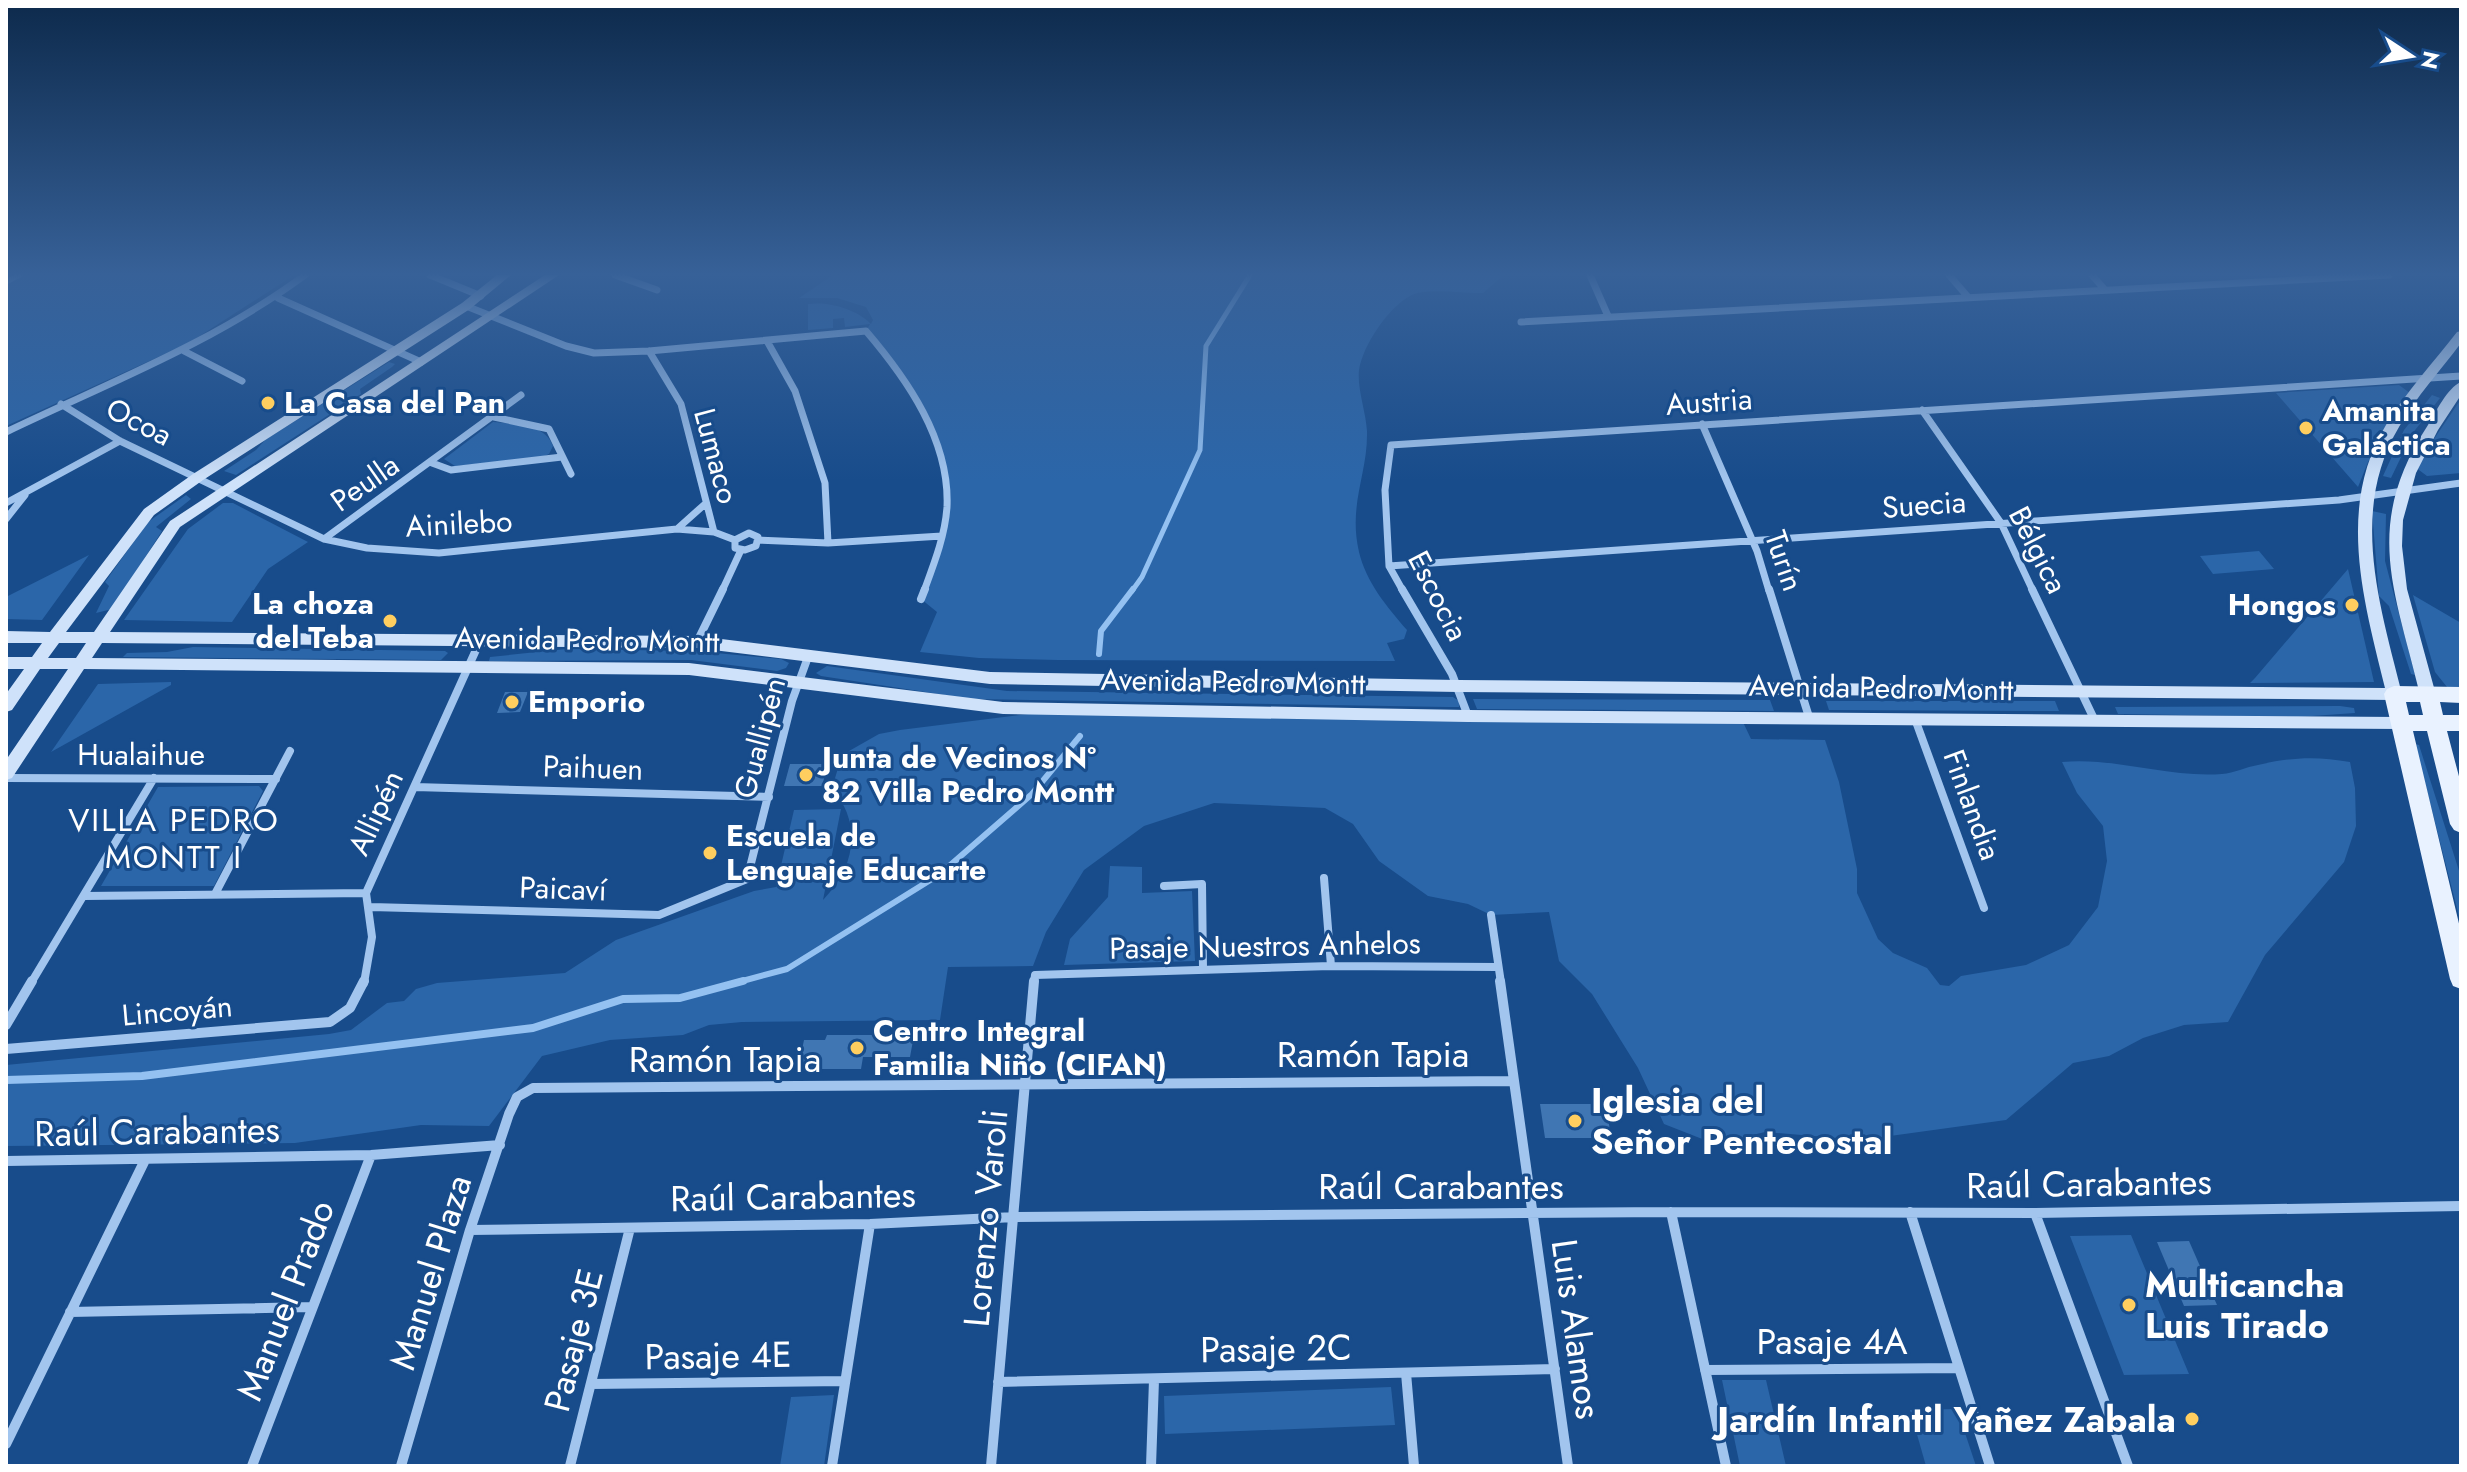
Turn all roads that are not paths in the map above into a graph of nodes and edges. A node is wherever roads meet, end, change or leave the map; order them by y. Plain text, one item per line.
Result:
1 (197, 344) edge
2 (379, 344) edge
3 (407, 344) edge
4 (449, 344) edge
5 (560, 344) edge
6 (735, 344) edge
7 (769, 344) edge
8 (876, 344) edge
9 (2455, 344) edge
10 (184, 351) junction
11 (395, 351) junction
12 (649, 351) junction
13 (421, 362) junction
14 (2461, 376) edge
15 (2429, 378) junction
16 (242, 381) dead end
17 (2461, 386) edge
18 (521, 395) dead end
19 (61, 404) junction
20 (1922, 410) junction
21 (493, 417) junction
22 (1702, 424) junction
23 (6, 432) edge
24 (120, 441) junction
25 (1391, 445) joint
26 (562, 457) junction
27 (432, 463) junction
28 (571, 474) dead end
29 (198, 477) junction
30 (2461, 483) edge
31 (2403, 489) junction
32 (227, 490) junction
33 (28, 491) junction
34 (2366, 494) junction
35 (6, 503) edge
36 (705, 504) junction
37 (6, 519) edge
38 (2001, 523) junction
39 (677, 529) junction
40 (714, 532) junction
41 (942, 536) junction
42 (324, 539) junction
43 (735, 540) junction
44 (759, 540) junction
45 (1753, 541) junction
46 (828, 543) junction
47 (741, 550) junction
48 (1389, 566) junction
49 (921, 599) dead end
50 (6, 637) edge
51 (54, 637) junction
52 (98, 638) junction
53 (480, 641) junction
54 (697, 642) junction
55 (808, 657) junction
56 (6, 663) edge
57 (36, 663) junction
58 (81, 664) junction
59 (469, 667) junction
60 (799, 681) junction
61 (1458, 686) junction
62 (1800, 690) junction
63 (2081, 692) junction
64 (2394, 694) junction
65 (2428, 695) junction
66 (2461, 695) edge
67 (6, 706) edge
68 (1468, 716) junction
69 (1809, 717) junction
70 (1915, 719) junction
71 (2095, 721) junction
72 (2401, 723) junction
73 (2435, 723) junction
74 (2461, 723) edge
75 (290, 751) dead end
76 (6, 776) edge
77 (154, 778) junction
78 (276, 779) junction
79 (415, 787) junction
80 (769, 797) junction
81 (2461, 824) edge
82 (1324, 878) dead end
83 (747, 879) joint
84 (1164, 886) dead end
85 (366, 893) junction
86 (215, 894) junction
87 (84, 896) junction
88 (371, 907) junction
89 (1984, 908) dead end
90 (1491, 915) dead end
91 (1331, 966) junction
92 (1497, 967) junction
93 (2460, 967) edge
94 (1203, 969) junction
95 (1035, 975) joint
96 (349, 1011) joint
97 (6, 1025) edge
98 (6, 1049) edge
99 (1512, 1081) junction
100 (1025, 1085) junction
101 (517, 1097) joint
102 (500, 1145) junction
103 (371, 1155) junction
104 (145, 1160) junction
105 (6, 1161) edge
106 (2461, 1206) edge
107 (1671, 1212) junction
108 (1910, 1212) junction
109 (2035, 1213) junction
110 (1532, 1214) junction
111 (1015, 1217) junction
112 (870, 1224) junction
113 (630, 1228) junction
114 (470, 1230) junction
115 (311, 1307) junction
116 (70, 1312) junction
117 (1959, 1368) junction
118 (1555, 1369) junction
119 (1705, 1370) junction
120 (1406, 1373) junction
121 (1154, 1380) junction
122 (845, 1381) junction
123 (998, 1382) junction
124 (591, 1384) junction
125 (6, 1444) edge
126 (252, 1466) edge
127 (401, 1466) edge
128 (570, 1466) edge
129 (832, 1466) edge
130 (991, 1466) edge
131 (1151, 1466) edge
132 (1414, 1466) edge
133 (1568, 1466) edge
134 (1726, 1466) edge
135 (1990, 1466) edge
136 (2128, 1466) edge

1 - 10 street
2 - 11 street
3 - 11 main road
4 - 13 main road
5 - 12 street
6 - 12 street
7 - 46 street
8 - 41 street
9 - 15 main road
10 - 16 street
10 - 19 street
11 - 13 street
11 - 29 main road
12 - 36 street, Lumaco
13 - 32 main road
14 - 15 street, Austria
15 - 20 street, Austria
15 - 34 main road
17 - 31 main road
18 - 21 street, Peulla
19 - 23 street
19 - 24 street, Ocoa
20 - 22 street, Austria
20 - 38 street, Bélgica
21 - 26 street
21 - 27 street, Peulla
22 - 25 street, Austria
22 - 45 street, Turín
24 - 29 street, Ocoa
24 - 33 street
25 - 48 street, Escocia
26 - 27 street, Peulla
26 - 28 street
27 - 42 street, Peulla
29 - 32 street, Ainilebo
29 - 51 main road
30 - 31 street, Suecia
31 - 34 street, Suecia
31 - 65 main road
32 - 42 street, Ainilebo
32 - 52 main road
33 - 35 street
33 - 37 street
34 - 38 street, Suecia
34 - 64 main road
36 - 39 street
36 - 40 street, Lumaco
38 - 45 street, Suecia
38 - 63 street, Bélgica
39 - 40 street, Ainilebo
39 - 42 street, Ainilebo
40 - 43 street, Ainilebo
41 - 46 street
41 - 49 street
43 - 44 street
43 - 47 street
44 - 46 street
44 - 47 street
45 - 48 street, Suecia
45 - 62 street, Turín
47 - 54 street
48 - 61 street, Escocia
50 - 51 main road, Avenida Pedro Montt
51 - 52 main road, Avenida Pedro Montt
51 - 57 main road
52 - 53 main road, Avenida Pedro Montt
52 - 58 main road
53 - 54 main road, Avenida Pedro Montt
53 - 59 street, Allipén
54 - 55 main road, Avenida Pedro Montt
55 - 60 street, Guallipén
55 - 61 main road, Avenida Pedro Montt
56 - 57 main road, Avenida Pedro Montt
57 - 58 main road, Avenida Pedro Montt
57 - 67 main road
58 - 59 main road, Avenida Pedro Montt
58 - 76 main road
59 - 60 main road, Avenida Pedro Montt
59 - 79 street, Allipén
60 - 68 main road, Avenida Pedro Montt
60 - 80 street, Guallipén
61 - 62 main road, Avenida Pedro Montt
61 - 68 street, Escocia
62 - 63 main road, Avenida Pedro Montt
62 - 69 street, Turín
63 - 64 main road, Avenida Pedro Montt
63 - 71 street, Bélgica
64 - 65 main road, Avenida Pedro Montt
64 - 72 main road
65 - 66 main road, Avenida Pedro Montt
65 - 73 main road
68 - 69 main road, Avenida Pedro Montt
69 - 70 main road, Avenida Pedro Montt
70 - 71 main road, Avenida Pedro Montt
70 - 89 street, Finlandia
71 - 72 main road, Avenida Pedro Montt
72 - 73 main road, Avenida Pedro Montt
72 - 93 main road
73 - 74 main road, Avenida Pedro Montt
73 - 81 main road
75 - 78 street
76 - 77 street, Hualaihue
77 - 78 street, Hualaihue
77 - 87 street
78 - 86 street
79 - 80 street, Paihuen
79 - 85 street, Allipén
80 - 83 street, Guallipén
82 - 91 street
83 - 88 street, Paicaví
84 - 94 street
85 - 86 street
85 - 88 street, Allipén
86 - 87 street
87 - 97 street
88 - 96 street, Allipén
90 - 92 street, Luis Alamos
91 - 92 street, Pasaje Nuestros Anhelos
91 - 94 street, Pasaje Nuestros Anhelos
92 - 99 street, Luis Alamos
94 - 95 street, Pasaje Nuestros Anhelos
95 - 100 street, Lorenzo Varoli
96 - 98 street, Lincoyán
99 - 100 street, Ramón Tapia
99 - 110 street, Luis Alamos
100 - 101 street, Ramón Tapia
100 - 111 street, Lorenzo Varoli
101 - 102 street, Manuel Plaza
102 - 103 street, Raúl Carabantes
102 - 114 street, Manuel Plaza
103 - 104 street, Raúl Carabantes
103 - 115 street, Manuel Prado
104 - 105 street, Raúl Carabantes
104 - 116 street
106 - 109 street, Raúl Carabantes
107 - 108 street, Raúl Carabantes
107 - 110 street, Raúl Carabantes
107 - 119 street
108 - 109 street, Raúl Carabantes
108 - 117 street
109 - 136 street
110 - 111 street, Raúl Carabantes
110 - 118 street, Luis Alamos
111 - 112 street, Raúl Carabantes
111 - 123 street, Lorenzo Varoli
112 - 113 street, Raúl Carabantes
112 - 122 street
113 - 114 street, Raúl Carabantes
113 - 124 street, Pasaje 3E
114 - 127 street, Manuel Plaza
115 - 116 street
115 - 126 street, Manuel Prado
116 - 125 street
117 - 119 street, Pasaje 4A
117 - 135 street
118 - 120 street, Pasaje 2C
118 - 133 street, Luis Alamos
119 - 134 street
120 - 121 street, Pasaje 2C
120 - 132 street
121 - 123 street, Pasaje 2C
121 - 131 street
122 - 124 street, Pasaje 4E
122 - 129 street
123 - 130 street, Lorenzo Varoli
124 - 128 street, Pasaje 3E

